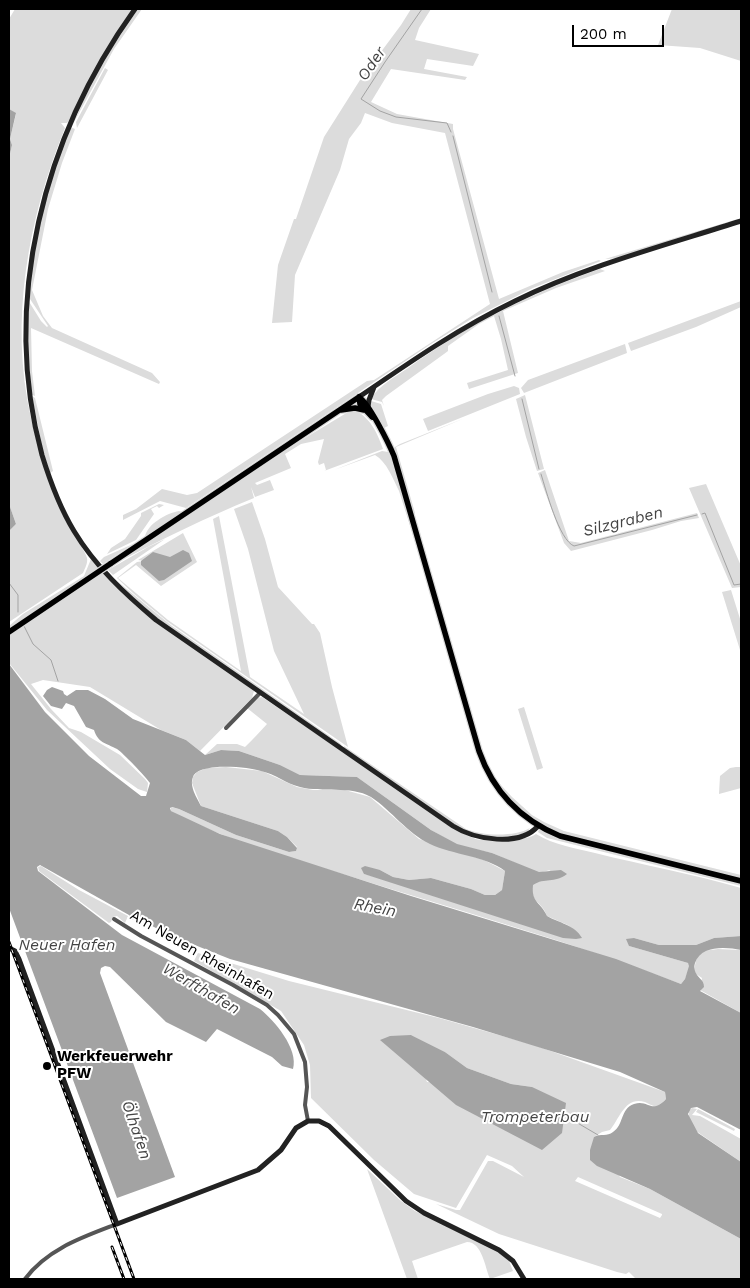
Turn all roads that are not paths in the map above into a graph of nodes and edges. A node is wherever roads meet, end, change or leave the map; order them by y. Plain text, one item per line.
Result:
1 (135, 9) edge
2 (741, 221) edge
3 (374, 386) junction
4 (359, 397) junction
5 (366, 409) junction
6 (339, 410) junction
7 (9, 632) edge
8 (260, 693) junction
9 (226, 728) dead end
10 (538, 826) junction
11 (741, 881) edge
12 (114, 919) dead end
13 (11, 949) edge
14 (308, 1120) junction
15 (117, 1224) junction
16 (25, 1279) edge
17 (524, 1279) edge

1 - 8 street
2 - 3 street
3 - 4 street
3 - 5 street
4 - 5 main road
4 - 6 main road
5 - 6 main road
5 - 10 main road
6 - 7 main road, bridge
8 - 9 street
8 - 10 street
10 - 11 main road
12 - 14 street, Am Neuen Rheinhafen
13 - 15 street
14 - 15 street
14 - 17 street
15 - 16 street

